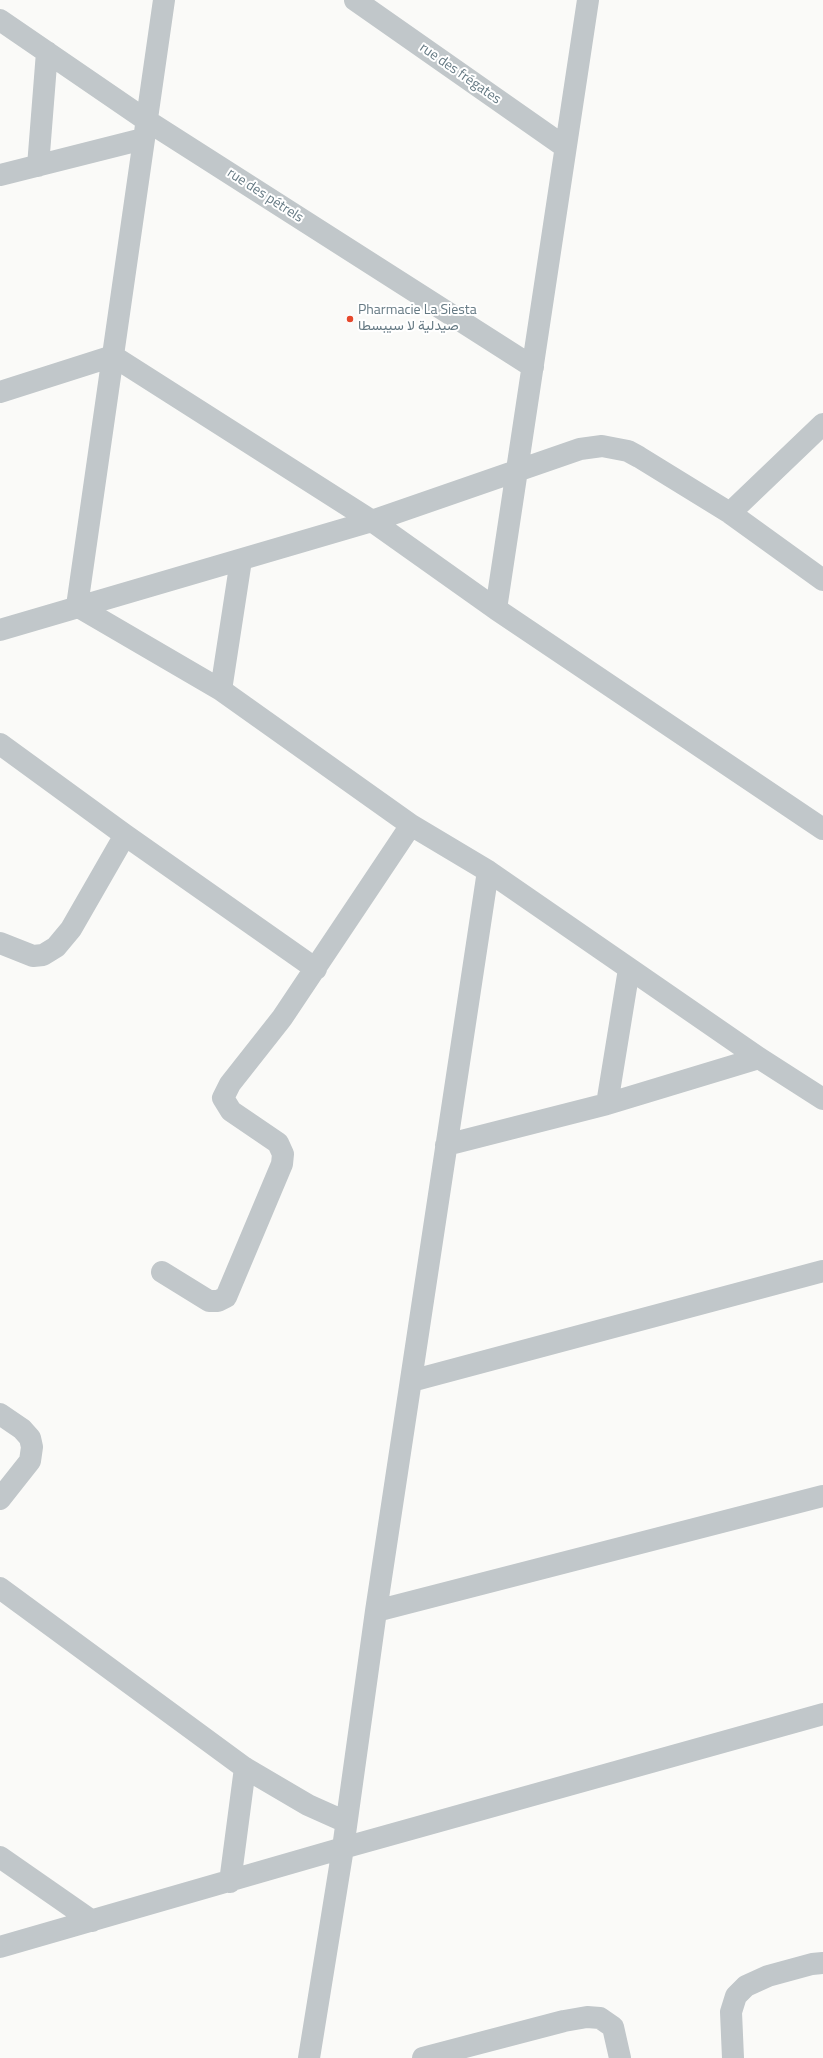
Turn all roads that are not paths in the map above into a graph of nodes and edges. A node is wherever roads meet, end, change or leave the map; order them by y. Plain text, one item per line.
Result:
1 (164, 0) edge
2 (355, 0) edge
3 (588, 0) edge
4 (0, 20) edge
5 (48, 52) junction
6 (145, 129) junction
7 (565, 147) junction
8 (38, 166) junction
9 (0, 175) edge
10 (113, 356) junction
11 (533, 367) junction
12 (0, 392) edge
13 (823, 424) edge
14 (517, 471) junction
15 (730, 513) junction
16 (372, 521) junction
17 (241, 560) junction
18 (823, 580) edge
19 (76, 606) junction
20 (496, 609) junction
21 (0, 630) edge
22 (221, 690) junction
23 (0, 744) edge
24 (411, 824) junction
25 (823, 829) edge
26 (125, 835) junction
27 (488, 872) junction
28 (0, 943) edge
29 (316, 969) junction
30 (629, 969) junction
31 (759, 1058) junction
32 (823, 1099) edge
33 (607, 1104) junction
34 (446, 1145) junction
35 (823, 1271) edge
36 (162, 1272) dead end
37 (410, 1381) junction
38 (0, 1414) edge
39 (823, 1496) edge
40 (0, 1499) edge
41 (0, 1588) edge
42 (376, 1611) junction
43 (823, 1714) edge
44 (245, 1768) junction
45 (346, 1822) junction
46 (343, 1848) junction
47 (0, 1857) edge
48 (230, 1882) junction
49 (92, 1921) junction
50 (0, 1947) edge
51 (823, 1963) edge
52 (309, 2058) edge
53 (423, 2058) edge
54 (620, 2058) edge
55 (733, 2058) edge

1 - 6 street
2 - 7 street, rue des frégates
3 - 7 street
4 - 5 street, rue des pétrels
5 - 6 street, rue des pétrels
5 - 8 street
6 - 8 street
6 - 10 street
6 - 11 street, rue des pétrels
7 - 11 street
8 - 9 street
10 - 12 street
10 - 16 street
10 - 19 street
11 - 14 street
13 - 15 street
14 - 15 street
14 - 16 street
14 - 20 street
15 - 18 street
16 - 17 street
16 - 20 street
17 - 19 street
17 - 22 street
19 - 21 street
19 - 22 street
20 - 25 street
22 - 24 street
23 - 26 street
24 - 27 street
24 - 29 street
26 - 28 street
26 - 29 street
27 - 30 street
27 - 34 street
29 - 36 street
30 - 31 street
30 - 33 street
31 - 32 street
31 - 33 street
33 - 34 street
34 - 37 street
35 - 37 street
37 - 42 street
38 - 40 street
39 - 42 street
41 - 44 street
42 - 45 street
43 - 46 street
44 - 45 street
44 - 48 street
45 - 46 street
46 - 48 street
46 - 52 street
47 - 49 street
48 - 49 street
49 - 50 street
51 - 55 street
53 - 54 street

